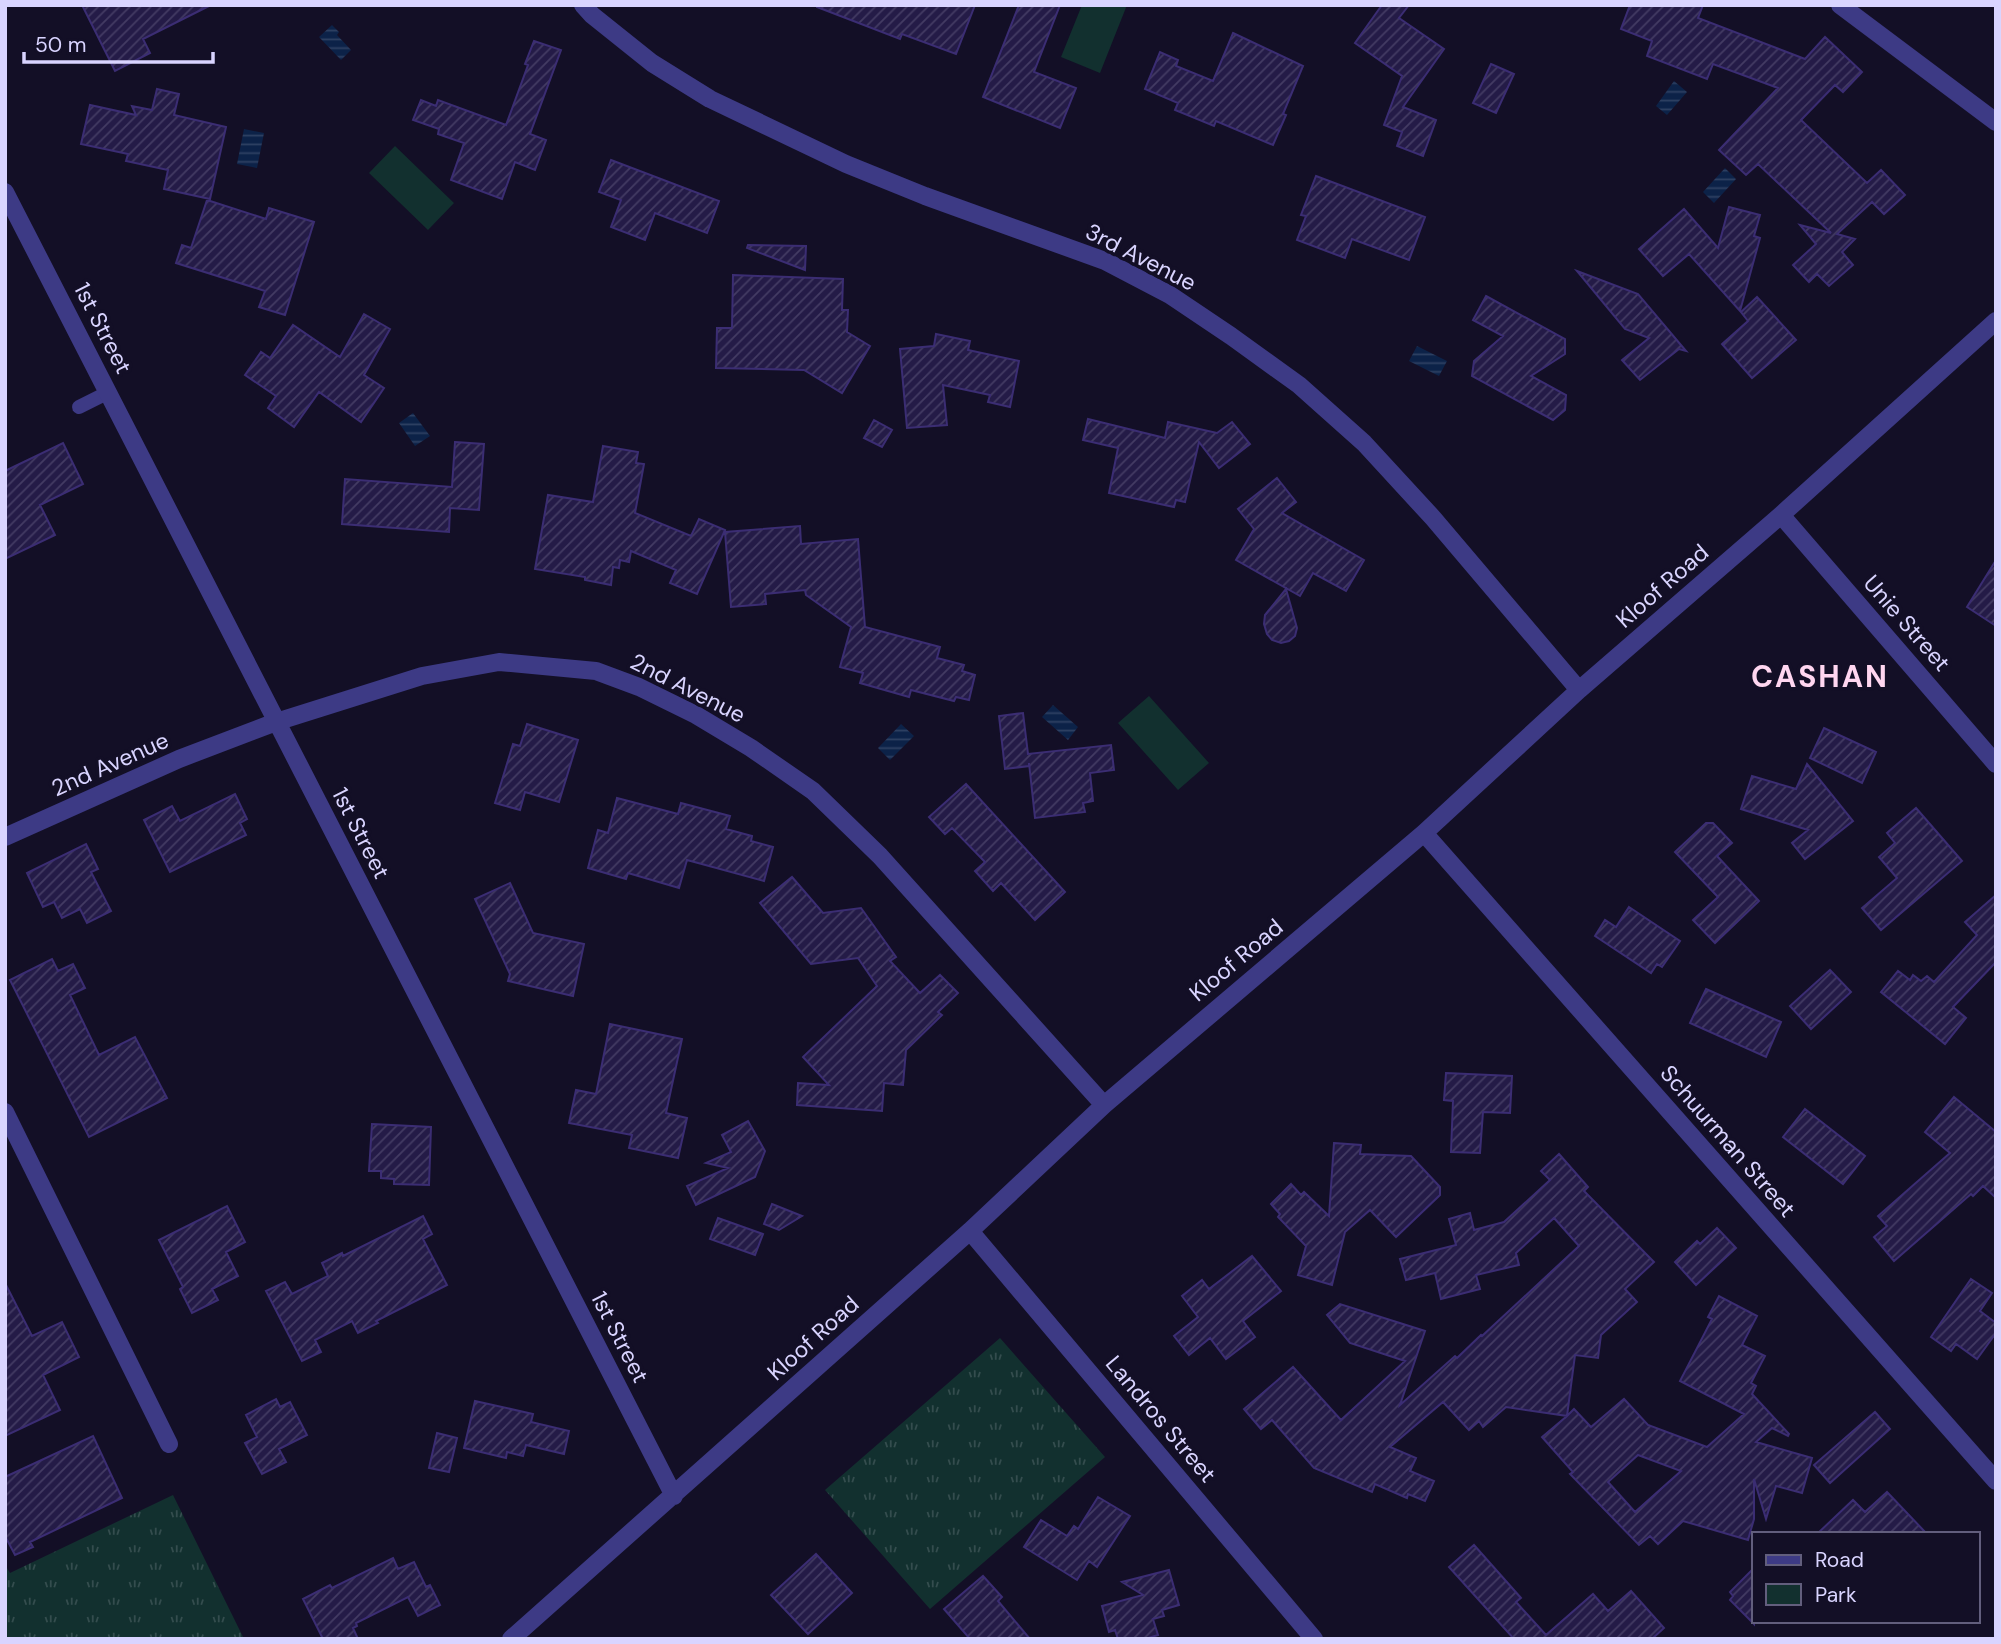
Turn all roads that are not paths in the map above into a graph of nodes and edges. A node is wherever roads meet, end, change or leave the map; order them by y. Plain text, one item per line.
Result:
1 (583, 5) edge
2 (1840, 5) edge
3 (1992, 113) edge
4 (5, 192) edge
5 (1996, 321) edge
6 (109, 392) junction
7 (79, 407) dead end
8 (1781, 515) junction
9 (1579, 691) junction
10 (276, 723) junction
11 (1996, 764) edge
12 (1424, 833) junction
13 (5, 837) edge
14 (1104, 1105) junction
15 (5, 1112) edge
16 (970, 1231) junction
17 (169, 1444) dead end
18 (1996, 1481) edge
19 (674, 1496) junction
20 (511, 1639) edge
21 (1314, 1639) edge

1 - 9 street, 3rd Avenue
2 - 3 street
4 - 6 street, 1st Street
5 - 8 street, Kloof Road
6 - 7 lane
6 - 10 street, 1st Street
8 - 9 street, Kloof Road
8 - 11 street, Unie Street
9 - 12 street, Kloof Road
10 - 13 street, 2nd Avenue
10 - 14 street, 2nd Avenue
10 - 19 street, 1st Street
12 - 14 street, Kloof Road
12 - 18 street, Schuurman Street
14 - 16 street, Kloof Road
15 - 17 street
16 - 19 street, Kloof Road
16 - 21 street, Landros Street
19 - 20 street, Kloof Road

